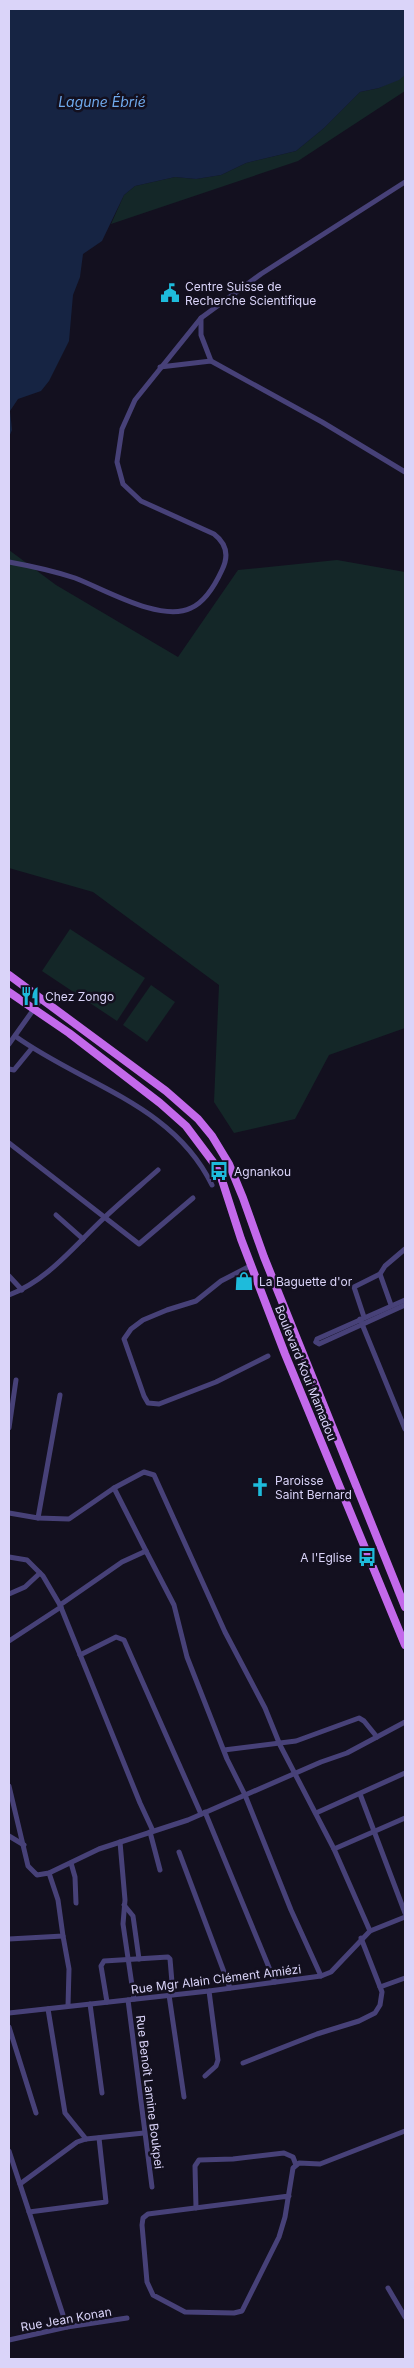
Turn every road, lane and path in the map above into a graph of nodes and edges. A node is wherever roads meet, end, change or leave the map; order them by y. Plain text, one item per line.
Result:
1 (405, 182) edge
2 (201, 318) junction
3 (211, 361) junction
4 (159, 367) junction
5 (405, 472) edge
6 (9, 562) edge
7 (9, 975) edge
8 (9, 992) edge
9 (41, 998) junction
10 (34, 1010) junction
11 (16, 1036) junction
12 (9, 1044) edge
13 (32, 1048) junction
14 (9, 1069) edge
15 (9, 1143) edge
16 (158, 1170) dead end
17 (212, 1185) dead end
18 (193, 1198) dead end
19 (56, 1215) dead end
20 (105, 1217) junction
21 (83, 1239) junction
22 (405, 1249) edge
23 (252, 1265) junction
24 (380, 1274) junction
25 (9, 1276) edge
26 (22, 1290) junction
27 (9, 1295) edge
28 (405, 1300) edge
29 (390, 1305) junction
30 (405, 1306) edge
31 (362, 1320) junction
32 (268, 1356) dead end
33 (16, 1380) dead end
34 (60, 1395) dead end
35 (9, 1428) edge
36 (405, 1429) edge
37 (114, 1488) junction
38 (9, 1513) edge
39 (38, 1518) junction
40 (146, 1551) junction
41 (9, 1557) edge
42 (40, 1573) junction
43 (392, 1576) junction
44 (379, 1581) junction
45 (9, 1594) edge
46 (61, 1606) junction
47 (405, 1607) edge
48 (9, 1641) edge
49 (405, 1645) edge
50 (80, 1655) junction
51 (405, 1722) edge
52 (377, 1737) junction
53 (280, 1745) junction
54 (224, 1750) junction
55 (405, 1773) edge
56 (296, 1774) junction
57 (9, 1786) edge
58 (360, 1794) junction
59 (244, 1795) junction
60 (203, 1813) junction
61 (316, 1813) junction
62 (405, 1818) edge
63 (152, 1832) junction
64 (374, 1832) junction
65 (9, 1836) edge
66 (120, 1842) junction
67 (24, 1846) junction
68 (334, 1849) junction
69 (179, 1852) dead end
70 (71, 1863) junction
71 (160, 1870) dead end
72 (49, 1873) junction
73 (76, 1903) dead end
74 (124, 1906) junction
75 (405, 1913) edge
76 (405, 1917) edge
77 (370, 1930) junction
78 (63, 1936) junction
79 (361, 1938) junction
80 (9, 1939) edge
81 (140, 1958) junction
82 (128, 1959) junction
83 (321, 1976) junction
84 (405, 1978) edge
85 (274, 1982) junction
86 (380, 1987) junction
87 (230, 1988) junction
88 (209, 1991) junction
89 (171, 1994) junction
90 (131, 1999) junction
91 (107, 2002) junction
92 (90, 2004) junction
93 (68, 2006) junction
94 (48, 2009) junction
95 (9, 2013) edge
96 (9, 2027) edge
97 (243, 2063) dead end
98 (205, 2076) dead end
99 (102, 2093) dead end
100 (184, 2097) dead end
101 (36, 2113) dead end
102 (405, 2131) edge
103 (144, 2132) junction
104 (99, 2138) junction
105 (86, 2139) junction
106 (9, 2151) edge
107 (296, 2165) junction
108 (20, 2184) junction
109 (152, 2187) dead end
110 (289, 2196) junction
111 (196, 2208) junction
112 (29, 2212) junction
113 (388, 2288) dead end
114 (405, 2317) edge
115 (127, 2318) dead end
116 (67, 2327) junction
117 (9, 2340) edge

1 - 2 street
2 - 3 street
2 - 4 street
3 - 4 street
3 - 5 street
4 - 6 street
7 - 9 main road, Boulevard Koui Mamadou
8 - 10 main road, Boulevard Koui Mamadou
9 - 10 street
9 - 43 main road, Boulevard Koui Mamadou
10 - 11 street
10 - 23 main road, Boulevard Koui Mamadou
11 - 12 street
11 - 13 street
13 - 14 street
13 - 17 street
15 - 20 street
16 - 20 street
18 - 20 street
19 - 21 street
20 - 21 street
21 - 26 street
22 - 24 street
23 - 32 street
23 - 44 main road, Boulevard Koui Mamadou
24 - 29 street
24 - 31 street
25 - 26 street
26 - 27 street
28 - 29 street
29 - 31 street
30 - 31 street
31 - 31 street
31 - 36 street
33 - 35 street
34 - 39 street
37 - 39 street
37 - 40 street
37 - 53 street
38 - 39 street
40 - 46 street
40 - 54 street
41 - 42 street
42 - 45 street
42 - 46 street
43 - 44 main road
43 - 47 main road, Boulevard Koui Mamadou
44 - 49 main road, Boulevard Koui Mamadou
46 - 48 street
46 - 50 street
50 - 60 street
50 - 63 street
51 - 52 street
52 - 53 street
52 - 56 street
53 - 54 street
53 - 56 street
54 - 59 street
55 - 58 street
56 - 59 street
56 - 61 street
57 - 67 street
58 - 61 street
58 - 64 street
59 - 60 street
59 - 83 street
60 - 63 street
60 - 85 street
61 - 68 street
62 - 64 street
63 - 66 street
63 - 71 street
64 - 68 street
64 - 75 street
65 - 67 street
66 - 70 street
66 - 74 street, Rue Benoît Lamine Boukpei
67 - 72 street
68 - 77 street
69 - 87 street
70 - 72 street
70 - 73 street
72 - 78 street
74 - 81 street
74 - 82 street, Rue Benoît Lamine Boukpei
76 - 77 street, Rue Mgr Alain Clément Amiézi
77 - 79 street, Rue Mgr Alain Clément Amiézi
78 - 80 street
78 - 93 street
79 - 83 street, Rue Mgr Alain Clément Amiézi
79 - 86 street
81 - 82 street
81 - 89 street
82 - 90 street, Rue Benoît Lamine Boukpei
82 - 91 street
83 - 85 street, Rue Mgr Alain Clément Amiézi
84 - 86 street
85 - 87 street, Rue Mgr Alain Clément Amiézi
86 - 97 street
87 - 88 street, Rue Mgr Alain Clément Amiézi
88 - 89 street, Rue Mgr Alain Clément Amiézi
88 - 98 street
89 - 90 street, Rue Mgr Alain Clément Amiézi
89 - 100 street
90 - 91 street, Rue Mgr Alain Clément Amiézi
90 - 103 street, Rue Benoît Lamine Boukpei
91 - 92 street, Rue Mgr Alain Clément Amiézi
92 - 93 street, Rue Mgr Alain Clément Amiézi
92 - 99 street
93 - 94 street, Rue Mgr Alain Clément Amiézi
94 - 95 street, Rue Mgr Alain Clément Amiézi
94 - 105 street
96 - 101 street
102 - 107 street
103 - 104 street
103 - 109 street, Rue Benoît Lamine Boukpei
104 - 105 street
104 - 112 street
105 - 108 street
106 - 108 street
107 - 110 street
107 - 111 street
108 - 112 street
110 - 111 street
110 - 111 street
112 - 116 street
113 - 114 street
115 - 116 street, Rue Jean Konan
116 - 117 street, Rue Jean Konan

